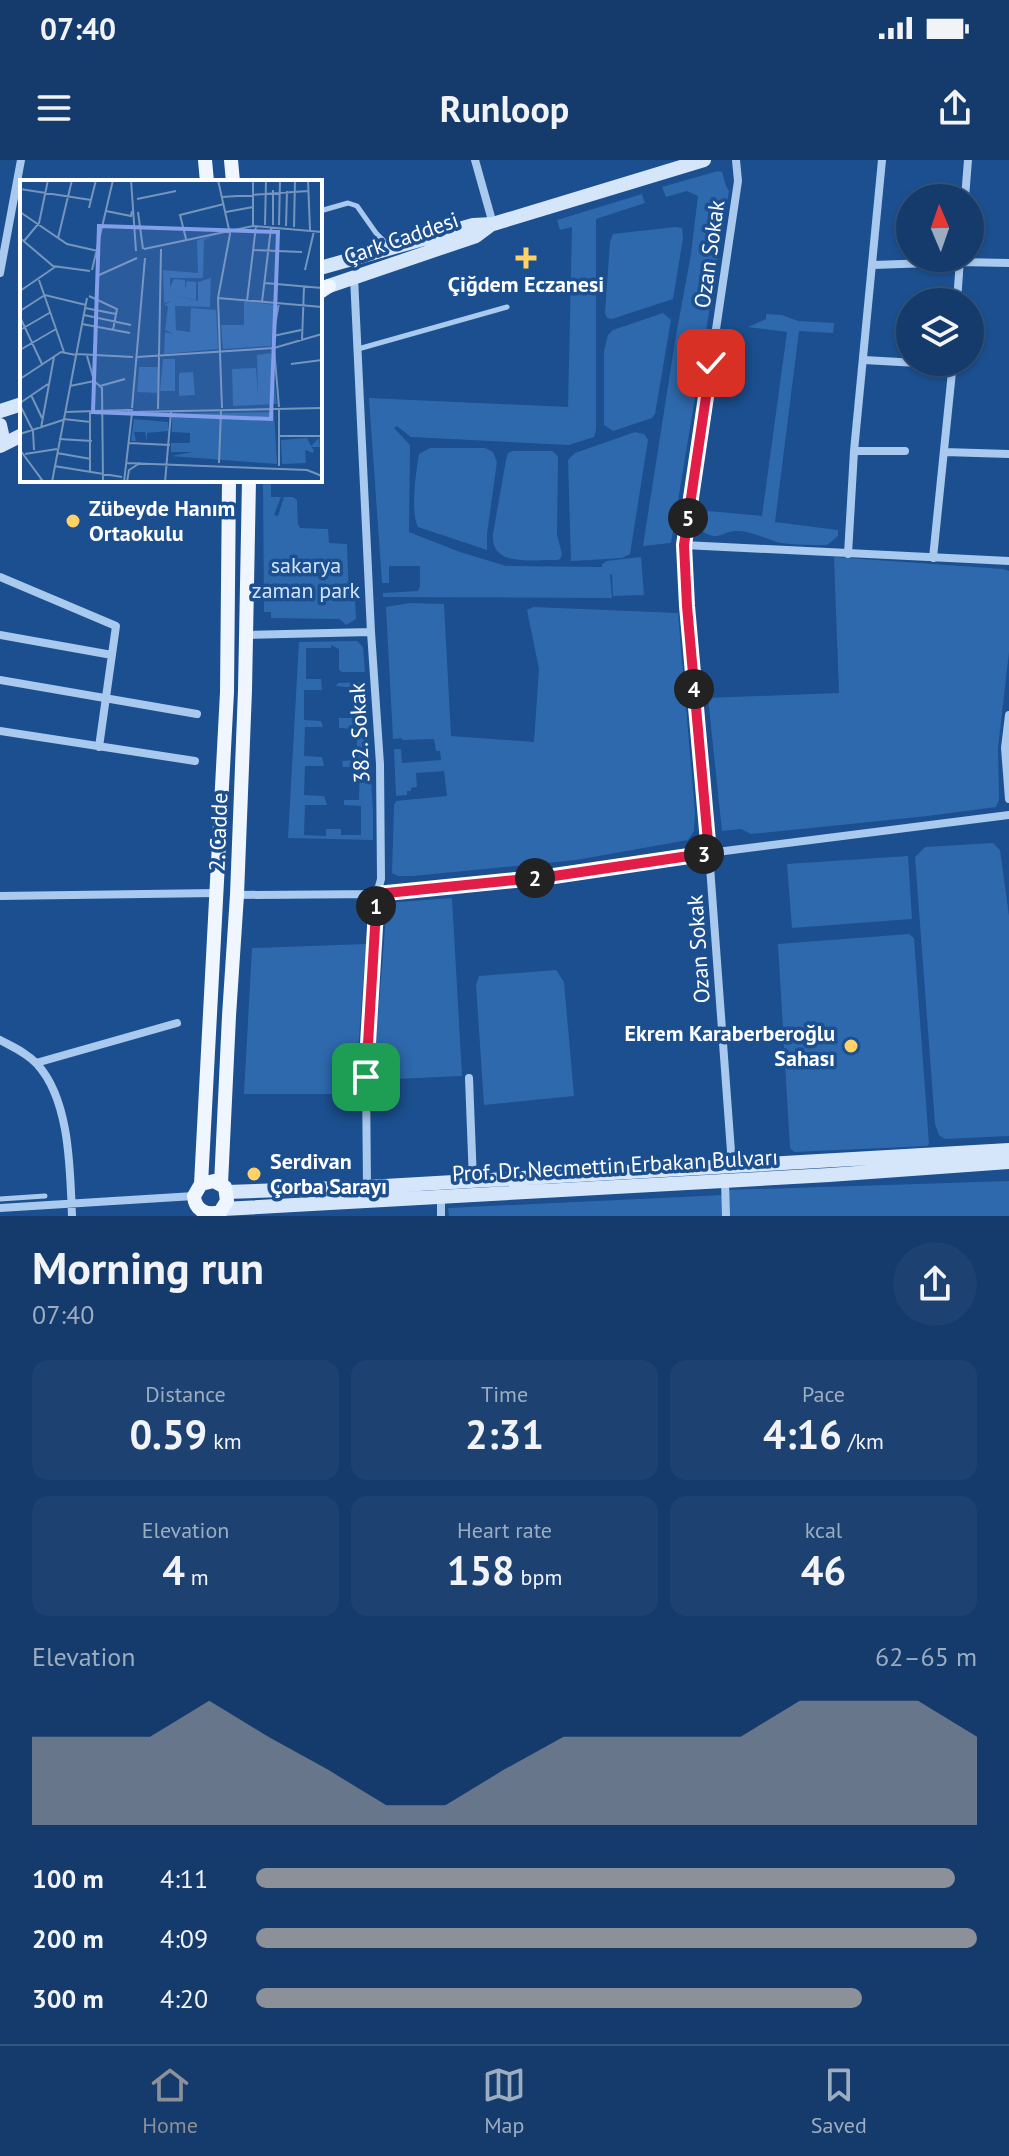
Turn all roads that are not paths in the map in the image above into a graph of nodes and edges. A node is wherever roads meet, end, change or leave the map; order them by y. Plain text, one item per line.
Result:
1 (21, 160) edge
2 (205, 160) edge
3 (231, 160) edge
4 (475, 160) edge
5 (704, 160) edge
6 (736, 160) edge
7 (882, 160) edge
8 (968, 160) edge
9 (207, 180) edge
10 (233, 180) edge
11 (966, 184) edge
12 (322, 210) edge
13 (493, 224) junction
14 (391, 247) junction
15 (984, 261) edge
16 (1009, 263) edge
17 (896, 264) edge
18 (873, 265) junction
19 (322, 267) edge
20 (0, 273) edge
21 (354, 277) junction
22 (323, 289) edge
23 (507, 307) dead end
24 (358, 349) junction
25 (864, 360) junction
26 (896, 361) edge
27 (952, 376) edge
28 (20, 405) edge
29 (0, 411) edge
30 (0, 425) edge
31 (20, 436) edge
32 (0, 444) edge
33 (854, 451) junction
34 (905, 451) dead end
35 (944, 452) junction
36 (1009, 454) edge
37 (229, 482) edge
38 (249, 482) edge
39 (684, 545) junction
40 (848, 554) junction
41 (933, 558) junction
42 (1009, 561) edge
43 (0, 577) edge
44 (371, 632) junction
45 (0, 635) edge
46 (246, 635) junction
47 (112, 655) junction
48 (0, 680) edge
49 (106, 698) junction
50 (197, 714) dead end
51 (1009, 715) edge
52 (0, 731) edge
53 (99, 747) junction
54 (1007, 748) edge
55 (195, 761) dead end
56 (1009, 799) edge
57 (1009, 815) edge
58 (709, 853) junction
59 (216, 893) junction
60 (377, 894) junction
61 (237, 895) junction
62 (0, 896) edge
63 (177, 1023) dead end
64 (0, 1040) edge
65 (36, 1063) junction
66 (469, 1078) dead end
67 (1009, 1150) edge
68 (1009, 1162) edge
69 (732, 1165) junction
70 (473, 1181) junction
71 (725, 1181) junction
72 (367, 1187) junction
73 (224, 1188) junction
74 (45, 1196) dead end
75 (441, 1197) junction
76 (0, 1199) edge
77 (198, 1201) edge
78 (71, 1204) junction
79 (0, 1208) edge
80 (221, 1212) edge
81 (72, 1216) edge
82 (441, 1216) edge
83 (726, 1216) edge

1 - 20 street
2 - 9 main road
3 - 10 main road
4 - 13 street
5 - 13 main road, Çark Caddesi
6 - 39 street, Ozan Sokak
7 - 18 street
8 - 11 street
12 - 14 lane
13 - 14 main road, Çark Caddesi
13 - 21 main road, Çark Caddesi
14 - 19 main road, Çark Caddesi
15 - 16 street
17 - 18 street
18 - 25 street
21 - 22 main road, Çark Caddesi
21 - 24 street, 382. Sokak
23 - 24 lane
24 - 44 street, 382. Sokak
25 - 26 street
25 - 33 street
27 - 35 street
28 - 29 main road
30 - 32 main road
31 - 32 main road
33 - 34 street
33 - 40 street
35 - 36 street
35 - 41 street
37 - 59 main road, 2. Cadde
38 - 46 main road, 2. Cadde
39 - 40 street
39 - 58 street, Ozan Sokak
40 - 41 street
41 - 42 street
43 - 47 street
44 - 46 street
44 - 60 street, 382. Sokak
45 - 47 street
46 - 61 main road, 2. Cadde
47 - 49 street
48 - 49 street
49 - 50 street
49 - 53 street
51 - 54 street
52 - 53 street
53 - 55 street
54 - 56 street
57 - 58 street
58 - 60 street
58 - 69 street, Ozan Sokak
59 - 62 street
59 - 77 main road, 2. Cadde
60 - 61 street
60 - 72 street, 382. Sokak
61 - 73 main road, 2. Cadde
63 - 65 street
64 - 65 street
65 - 78 street
66 - 70 street
67 - 69 main road, Prof. Dr. Necmettin Erbakan Bulvarı
68 - 71 main road, Prof. Dr. Necmettin Erbakan Bulvarı
69 - 70 main road, Prof. Dr. Necmettin Erbakan Bulvarı
70 - 72 main road, Prof. Dr. Necmettin Erbakan Bulvarı
71 - 75 main road, Prof. Dr. Necmettin Erbakan Bulvarı
71 - 83 street
72 - 73 main road, Prof. Dr. Necmettin Erbakan Bulvarı
73 - 77 main road
73 - 80 main road, 2. Cadde
74 - 76 lane
75 - 80 main road, Prof. Dr. Necmettin Erbakan Bulvarı
75 - 82 street
77 - 78 street
77 - 80 main road
78 - 79 street
78 - 81 street

